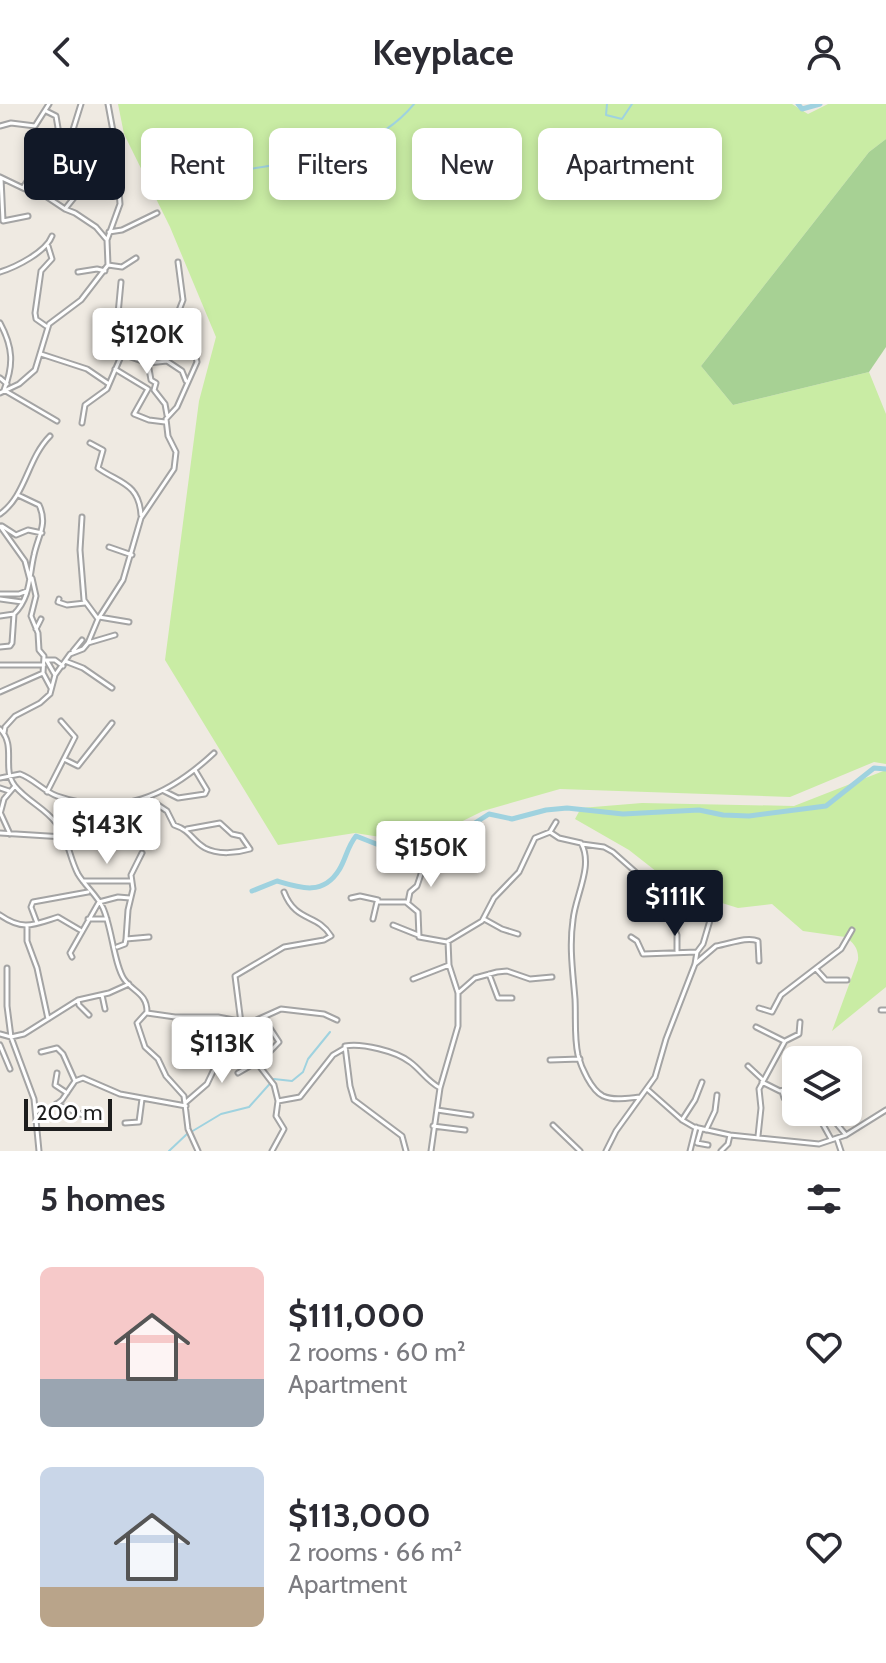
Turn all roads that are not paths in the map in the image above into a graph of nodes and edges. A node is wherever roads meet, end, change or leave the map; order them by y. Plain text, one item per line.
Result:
1 (49, 104) edge
2 (81, 104) edge
3 (108, 104) edge
4 (46, 111) junction
5 (0, 126) edge
6 (58, 128) edge
7 (74, 128) edge
8 (0, 177) edge
9 (23, 188) joint
10 (72, 200) edge
11 (65, 209) junction
12 (157, 213) dead end
13 (28, 216) dead end
14 (109, 232) junction
15 (52, 236) dead end
16 (107, 240) junction
17 (48, 246) junction
18 (136, 258) dead end
19 (178, 262) dead end
20 (108, 265) junction
21 (105, 271) junction
22 (0, 272) edge
23 (78, 272) dead end
24 (121, 282) dead end
25 (178, 313) junction
26 (181, 321) junction
27 (0, 323) edge
28 (121, 324) junction
29 (47, 327) junction
30 (41, 354) junction
31 (122, 354) junction
32 (140, 359) junction
33 (148, 363) junction
34 (115, 369) junction
35 (0, 378) edge
36 (7, 384) junction
37 (109, 384) junction
38 (186, 384) junction
39 (2, 392) edge
40 (167, 416) junction
41 (57, 421) dead end
42 (165, 422) junction
43 (82, 423) dead end
44 (50, 436) dead end
45 (90, 443) dead end
46 (18, 495) junction
47 (0, 514) edge
48 (82, 517) dead end
49 (141, 518) junction
50 (0, 526) edge
51 (42, 533) junction
52 (109, 547) dead end
53 (132, 555) junction
54 (31, 579) junction
55 (28, 590) junction
56 (0, 596) edge
57 (59, 599) dead end
58 (22, 602) junction
59 (85, 603) junction
60 (14, 614) junction
61 (0, 616) edge
62 (98, 618) junction
63 (41, 619) dead end
64 (129, 622) dead end
65 (36, 629) junction
66 (115, 635) dead end
67 (82, 640) dead end
68 (88, 643) junction
69 (0, 647) edge
70 (70, 654) junction
71 (45, 662) junction
72 (64, 663) junction
73 (0, 665) edge
74 (43, 673) junction
75 (55, 675) junction
76 (51, 688) junction
77 (112, 688) dead end
78 (0, 692) edge
79 (61, 721) dead end
80 (112, 723) dead end
81 (0, 729) edge
82 (4, 733) junction
83 (214, 753) dead end
84 (64, 759) junction
85 (195, 770) junction
86 (9, 774) junction
87 (0, 778) edge
88 (15, 786) junction
89 (0, 788) edge
90 (9, 791) junction
91 (164, 791) junction
92 (47, 792) junction
93 (2, 798) edge
94 (149, 799) junction
95 (0, 813) edge
96 (556, 822) dead end
97 (187, 829) junction
98 (550, 832) junction
99 (0, 833) edge
100 (10, 834) junction
101 (64, 837) junction
102 (582, 844) junction
103 (142, 853) dead end
104 (424, 865) dead end
105 (131, 881) junction
106 (82, 882) junction
107 (91, 892) junction
108 (284, 892) dead end
109 (130, 898) junction
110 (351, 898) dead end
111 (382, 901) junction
112 (99, 902) junction
113 (408, 902) junction
114 (0, 915) edge
115 (711, 917) dead end
116 (88, 919) junction
117 (107, 919) junction
118 (373, 919) dead end
119 (484, 919) junction
120 (37, 923) junction
121 (393, 925) dead end
122 (27, 926) junction
123 (852, 930) dead end
124 (81, 931) junction
125 (518, 934) dead end
126 (418, 935) junction
127 (149, 937) dead end
128 (631, 937) dead end
129 (126, 939) junction
130 (448, 941) junction
131 (115, 948) junction
132 (677, 951) junction
133 (697, 952) junction
134 (72, 957) dead end
135 (759, 961) dead end
136 (695, 964) junction
137 (449, 965) junction
138 (7, 968) dead end
139 (816, 969) junction
140 (489, 974) junction
141 (552, 977) dead end
142 (413, 979) dead end
143 (847, 980) dead end
144 (129, 984) junction
145 (458, 993) junction
146 (102, 995) junction
147 (512, 998) dead end
148 (78, 1000) junction
149 (759, 1008) dead end
150 (105, 1009) dead end
151 (147, 1012) junction
152 (89, 1015) dead end
153 (48, 1019) junction
154 (264, 1019) junction
155 (337, 1020) dead end
156 (800, 1022) dead end
157 (241, 1023) junction
158 (756, 1027) dead end
159 (0, 1034) edge
160 (11, 1037) junction
161 (785, 1041) junction
162 (0, 1045) edge
163 (245, 1048) junction
164 (345, 1048) junction
165 (41, 1052) dead end
166 (580, 1059) junction
167 (550, 1060) dead end
168 (257, 1063) junction
169 (748, 1066) dead end
170 (10, 1069) dead end
171 (57, 1073) dead end
172 (238, 1073) dead end
173 (75, 1081) junction
174 (763, 1081) junction
175 (702, 1082) dead end
176 (440, 1088) junction
177 (647, 1089) junction
178 (782, 1091) edge
179 (67, 1093) junction
180 (717, 1095) dead end
181 (640, 1097) junction
182 (142, 1099) junction
183 (278, 1101) junction
184 (56, 1104) junction
185 (185, 1104) junction
186 (437, 1110) junction
187 (886, 1110) edge
188 (83, 1115) dead end
189 (471, 1115) dead end
190 (37, 1119) junction
191 (682, 1120) junction
192 (125, 1123) dead end
193 (553, 1125) dead end
194 (433, 1126) junction
195 (824, 1126) edge
196 (839, 1126) edge
197 (701, 1129) junction
198 (465, 1130) dead end
199 (730, 1135) junction
200 (846, 1135) junction
201 (758, 1136) junction
202 (837, 1139) junction
203 (832, 1141) junction
204 (819, 1144) junction
205 (708, 1145) dead end
206 (725, 1150) edge
207 (39, 1151) edge
208 (198, 1151) edge
209 (272, 1151) edge
210 (406, 1151) edge
211 (431, 1151) edge
212 (580, 1151) edge
213 (607, 1151) edge
214 (690, 1151) edge
215 (818, 1151) edge
216 (841, 1151) edge

1 - 4 street
2 - 7 street
3 - 14 street
4 - 5 street
4 - 6 street
8 - 9 street
8 - 13 street
9 - 11 street
10 - 11 street
11 - 16 street
12 - 14 street
14 - 16 street
15 - 17 street
16 - 20 street
17 - 22 street
17 - 29 street
18 - 20 street
19 - 25 street
20 - 21 street
21 - 23 street
21 - 29 street
24 - 28 street
25 - 26 street
25 - 28 street
26 - 32 street
26 - 38 street
27 - 36 street
28 - 31 street
29 - 30 street
30 - 37 street
30 - 39 street
31 - 32 street
31 - 34 street
32 - 33 street
33 - 38 street
33 - 40 street
34 - 37 street
34 - 42 street
35 - 36 street
36 - 39 street
37 - 43 street
38 - 40 street
39 - 41 street
40 - 42 street
42 - 49 street
44 - 46 street
45 - 49 street
46 - 47 street
46 - 51 street
48 - 59 street
49 - 53 street
50 - 51 street
50 - 54 street
51 - 54 street
52 - 53 street
53 - 62 street
54 - 55 street
54 - 65 street
55 - 56 street
55 - 58 street
56 - 58 street
57 - 59 street
58 - 60 street
59 - 62 street
60 - 61 street
60 - 69 street
62 - 64 street
62 - 68 street
63 - 65 street
65 - 71 street
66 - 68 street
67 - 70 street
68 - 70 street
70 - 72 street
71 - 72 street
71 - 73 street
71 - 74 street
71 - 75 street
72 - 75 street
72 - 77 street
74 - 76 street
74 - 78 street
75 - 76 street
76 - 82 street
79 - 84 street
80 - 84 street
81 - 82 street
82 - 86 street
83 - 85 street
84 - 92 street
85 - 91 street
85 - 91 street
86 - 87 street
86 - 88 street
86 - 92 street
88 - 90 street
88 - 101 street
89 - 90 street
90 - 93 street
91 - 94 street
92 - 94 street
93 - 95 street
94 - 97 street
95 - 100 street
96 - 98 street
97 - 97 street
98 - 102 street
98 - 119 street
99 - 100 street
100 - 101 street
101 - 106 street
102 - 132 street
102 - 166 street
103 - 105 street
104 - 113 street
105 - 106 street
105 - 109 street
106 - 107 street
107 - 112 street
107 - 120 street
108 - 157 street
109 - 112 street
109 - 129 street
110 - 111 street
111 - 113 street
111 - 118 street
112 - 116 street
112 - 117 street
113 - 126 street
114 - 122 street
115 - 133 street
116 - 117 street
116 - 124 street
117 - 131 street
119 - 125 street
119 - 130 street
120 - 122 street
120 - 124 street
121 - 126 street
122 - 153 street
123 - 139 street
124 - 134 street
126 - 130 street
127 - 129 street
128 - 132 street
129 - 131 street
130 - 137 street
131 - 144 street
132 - 133 street
133 - 136 street
135 - 136 street
136 - 177 street
137 - 142 street
137 - 145 street
138 - 160 street
139 - 143 street
139 - 149 street
140 - 141 street
140 - 145 street
140 - 147 street
144 - 146 street
144 - 151 street
145 - 176 street
146 - 148 street
146 - 150 street
148 - 152 street
148 - 153 street
151 - 157 street
151 - 185 street
153 - 160 street
154 - 155 street
154 - 157 street
154 - 168 street
156 - 161 street
157 - 163 street
158 - 161 street
159 - 160 street
160 - 190 street
161 - 174 street
162 - 170 street
163 - 168 street
163 - 185 street
164 - 176 street
164 - 183 street
164 - 210 street
165 - 173 street
166 - 167 street
166 - 181 street
168 - 172 street
168 - 183 street
169 - 174 street
171 - 179 street
173 - 179 street
173 - 182 street
174 - 178 street
174 - 201 street
175 - 191 street
176 - 186 street
177 - 181 street
177 - 191 street
179 - 184 street
180 - 197 street
181 - 213 street
182 - 185 street
182 - 192 street
183 - 209 street
184 - 188 street
184 - 190 street
185 - 208 street
186 - 189 street
186 - 194 street
187 - 200 street
190 - 207 street
191 - 197 street
193 - 212 street
194 - 198 street
194 - 211 street
195 - 203 street
196 - 200 street
197 - 199 street
197 - 205 street
197 - 214 street
199 - 201 street
199 - 206 street
200 - 202 street
201 - 204 street
202 - 203 street
202 - 216 street
203 - 204 street
204 - 215 street

